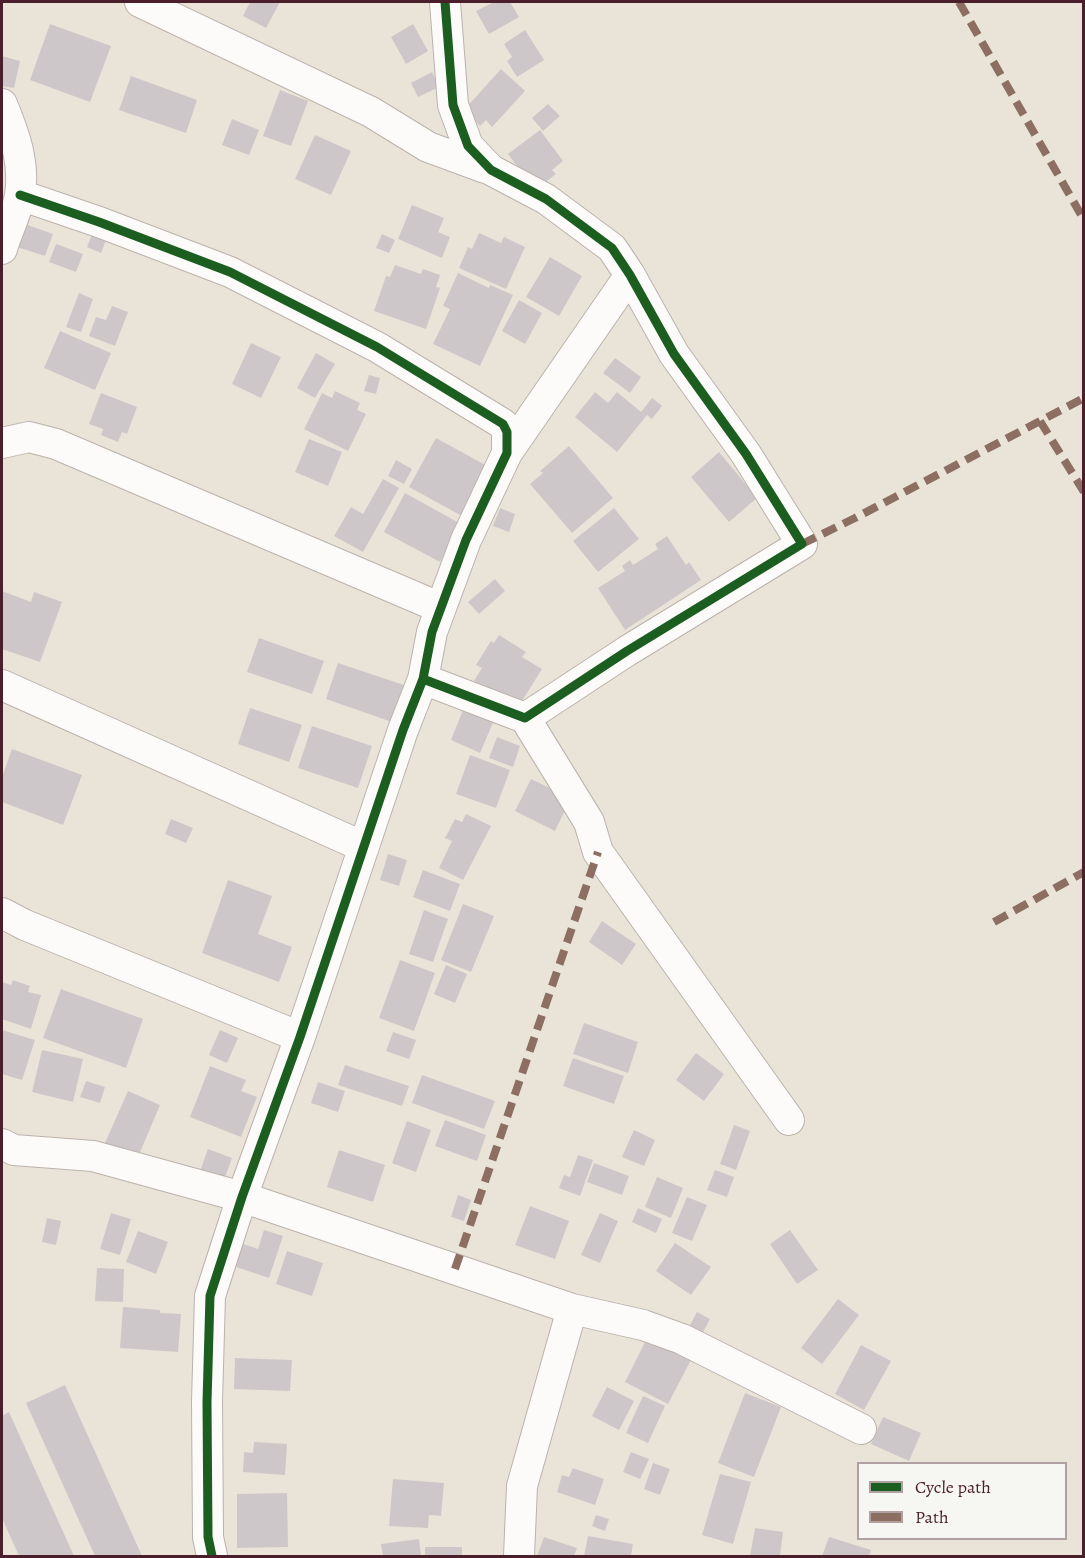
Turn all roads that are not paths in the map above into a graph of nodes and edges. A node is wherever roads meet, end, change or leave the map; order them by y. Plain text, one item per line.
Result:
1 (140, 2) edge
2 (445, 2) edge
3 (2, 104) edge
4 (491, 170) junction
5 (20, 195) junction
6 (2, 249) edge
7 (630, 275) junction
8 (2, 443) edge
9 (507, 453) junction
10 (441, 608) junction
11 (423, 679) junction
12 (2, 685) edge
13 (525, 718) junction
14 (364, 847) junction
15 (2, 913) edge
16 (300, 1037) junction
17 (789, 1120) dead end
18 (2, 1144) edge
19 (242, 1197) junction
20 (572, 1309) junction
21 (861, 1429) dead end
22 (212, 1557) edge
23 (519, 1557) edge

1 - 4 street
2 - 4 street
3 - 5 street
4 - 7 street
5 - 6 street
5 - 9 street
7 - 9 street
7 - 13 street
8 - 10 street
9 - 10 street
10 - 11 street
11 - 13 street
11 - 14 street
12 - 14 street
13 - 17 street
14 - 16 street
15 - 16 street
16 - 19 street
18 - 19 street
19 - 20 street
19 - 22 street
20 - 21 street
20 - 23 street

